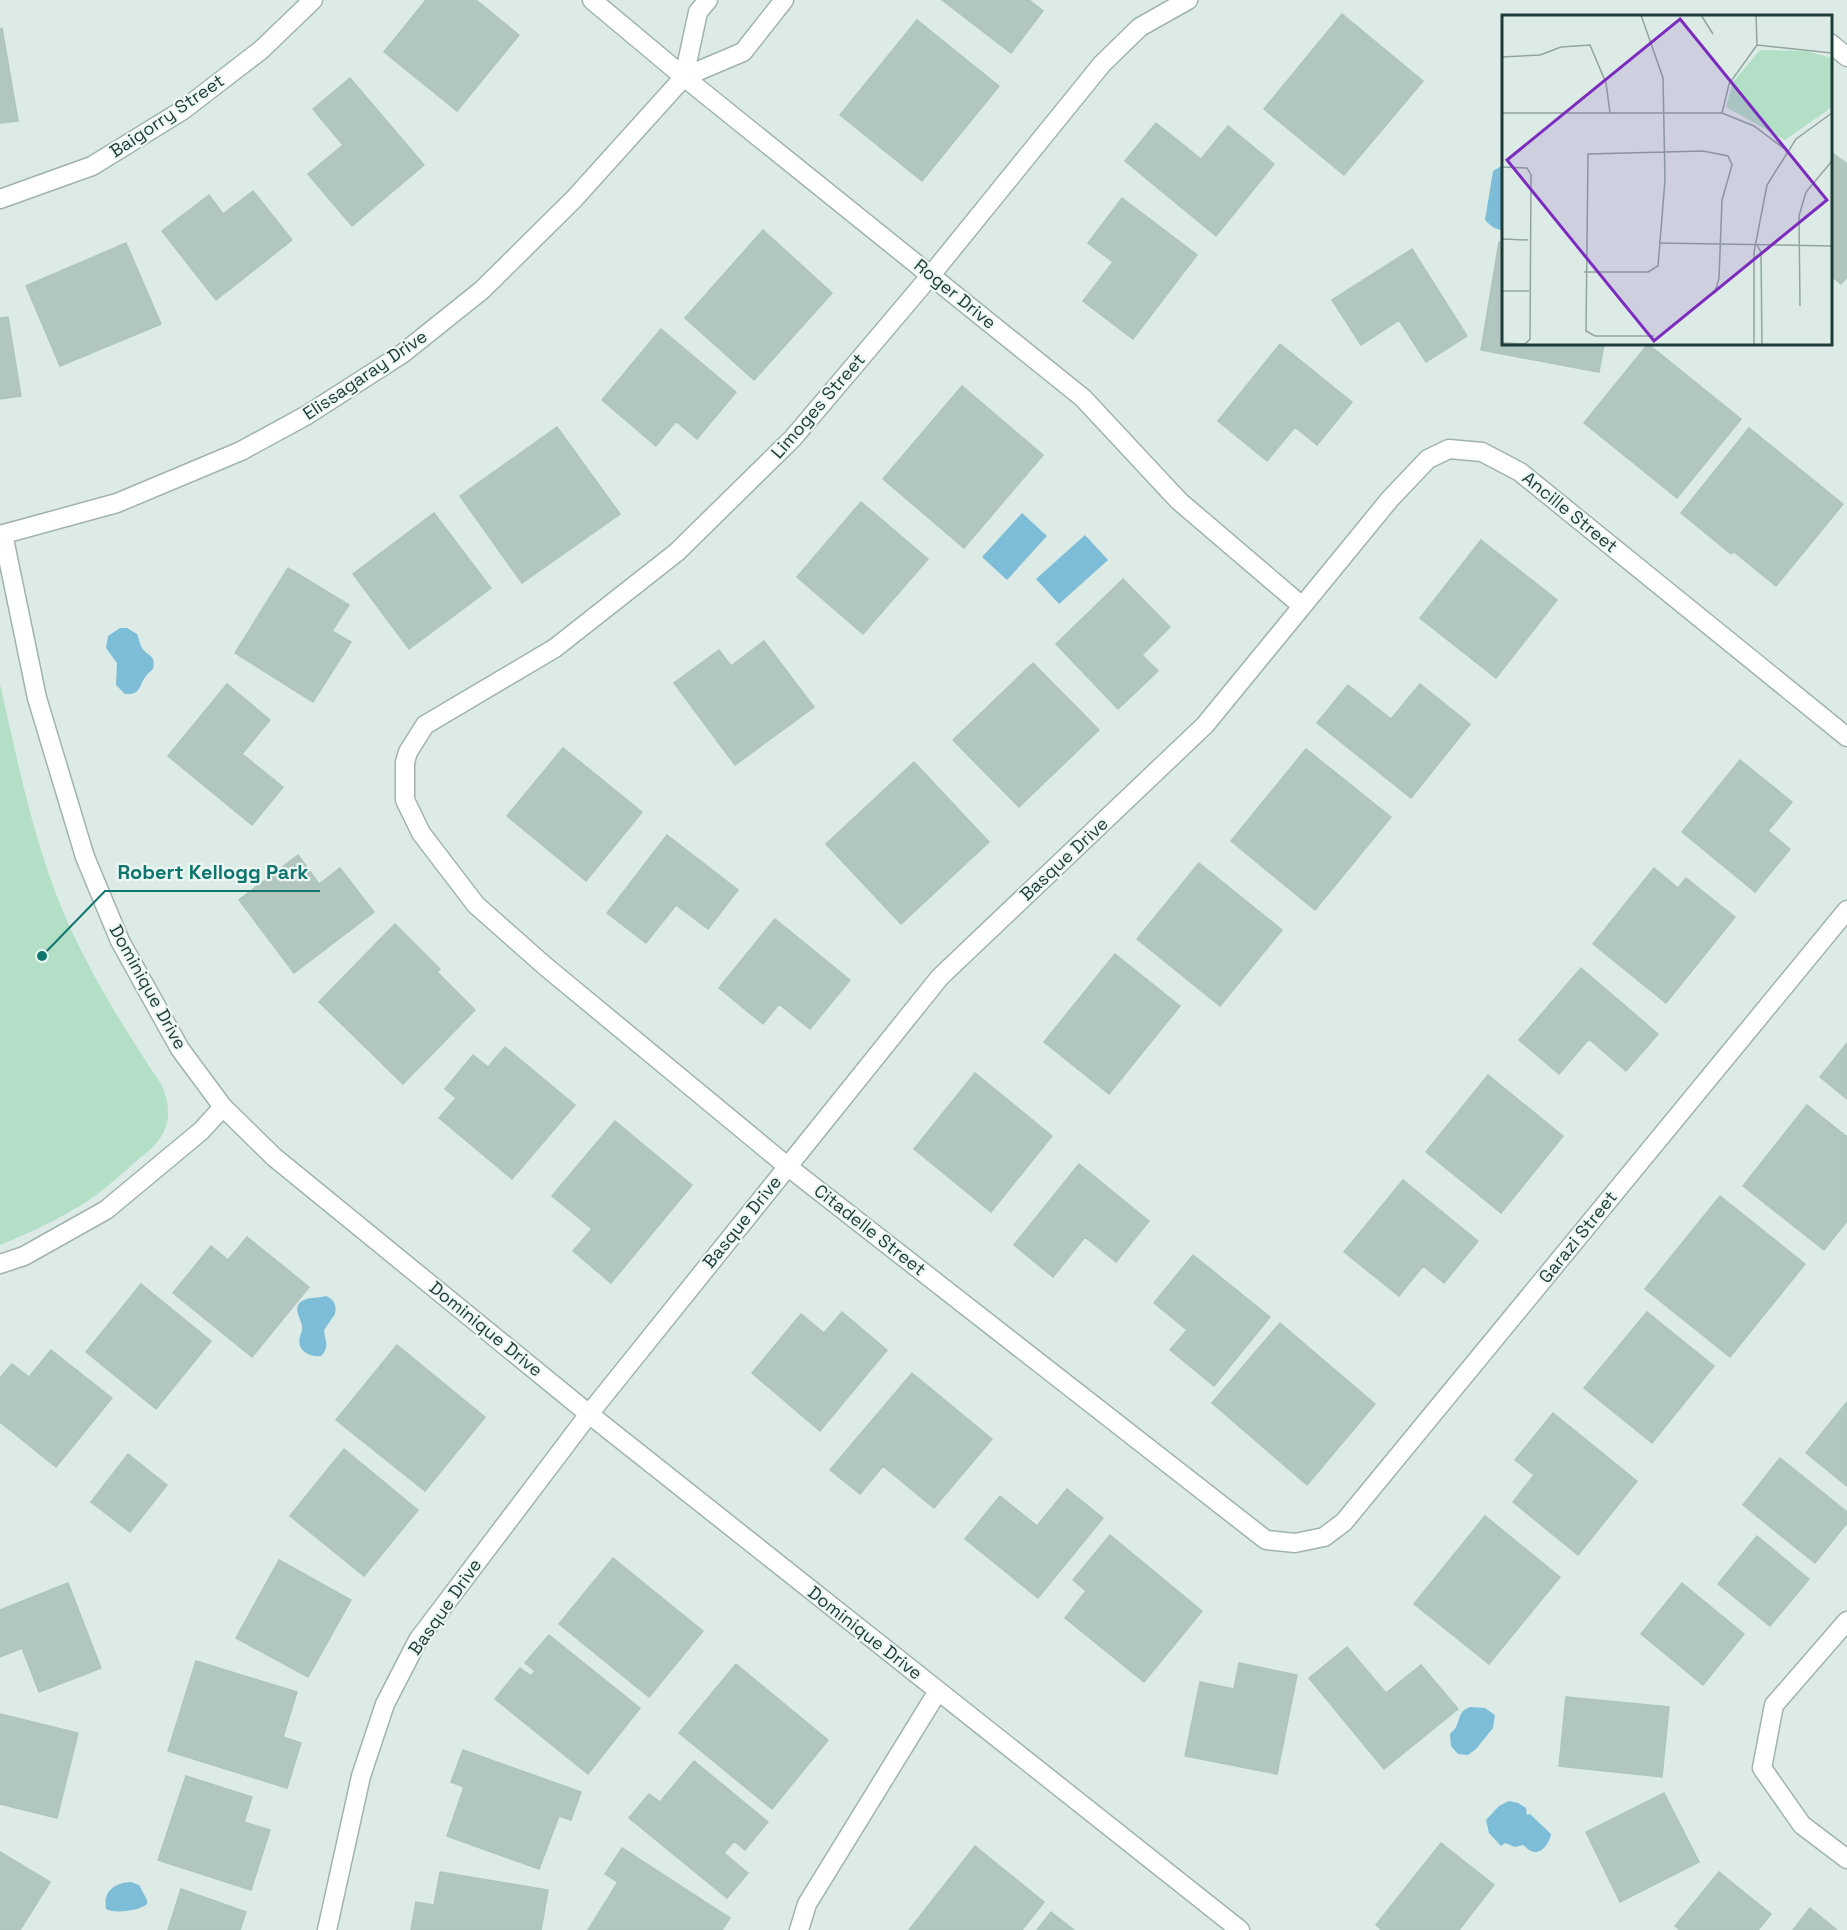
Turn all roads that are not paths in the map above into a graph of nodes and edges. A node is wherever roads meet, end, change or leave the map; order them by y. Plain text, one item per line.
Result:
1 (312, 0) edge
2 (592, 0) edge
3 (708, 0) edge
4 (784, 0) edge
5 (1188, 0) edge
6 (1832, 45) edge
7 (1847, 57) edge
8 (684, 76) junction
9 (0, 199) edge
10 (931, 275) junction
11 (2, 535) edge
12 (1302, 606) junction
13 (1847, 737) edge
14 (405, 762) joint
15 (1847, 910) edge
16 (223, 1107) junction
17 (788, 1166) junction
18 (0, 1264) edge
19 (589, 1414) junction
20 (1295, 1543) joint
21 (1847, 1621) edge
22 (938, 1691) junction
23 (1847, 1859) edge
24 (327, 1930) edge
25 (799, 1930) edge
26 (1240, 1930) edge

1 - 9 street, Baigorry Street
2 - 8 street, Roger Drive
3 - 8 street, Elissagaray Drive
4 - 8 street, Elissagaray Drive
5 - 10 street, Limoges Street
6 - 7 street
8 - 10 street, Roger Drive
8 - 11 street, Elissagaray Drive
10 - 12 street, Roger Drive
10 - 14 street, Limoges Street
11 - 16 street, Dominique Drive
12 - 13 street, Ancille Street
12 - 17 street, Basque Drive
14 - 17 street, Citadelle Street
15 - 20 street, Garazi Street
16 - 18 street
16 - 19 street, Dominique Drive
17 - 19 street, Basque Drive
17 - 20 street, Citadelle Street
19 - 22 street, Dominique Drive
19 - 24 street, Basque Drive
21 - 23 street
22 - 25 street
22 - 26 street, Dominique Drive

